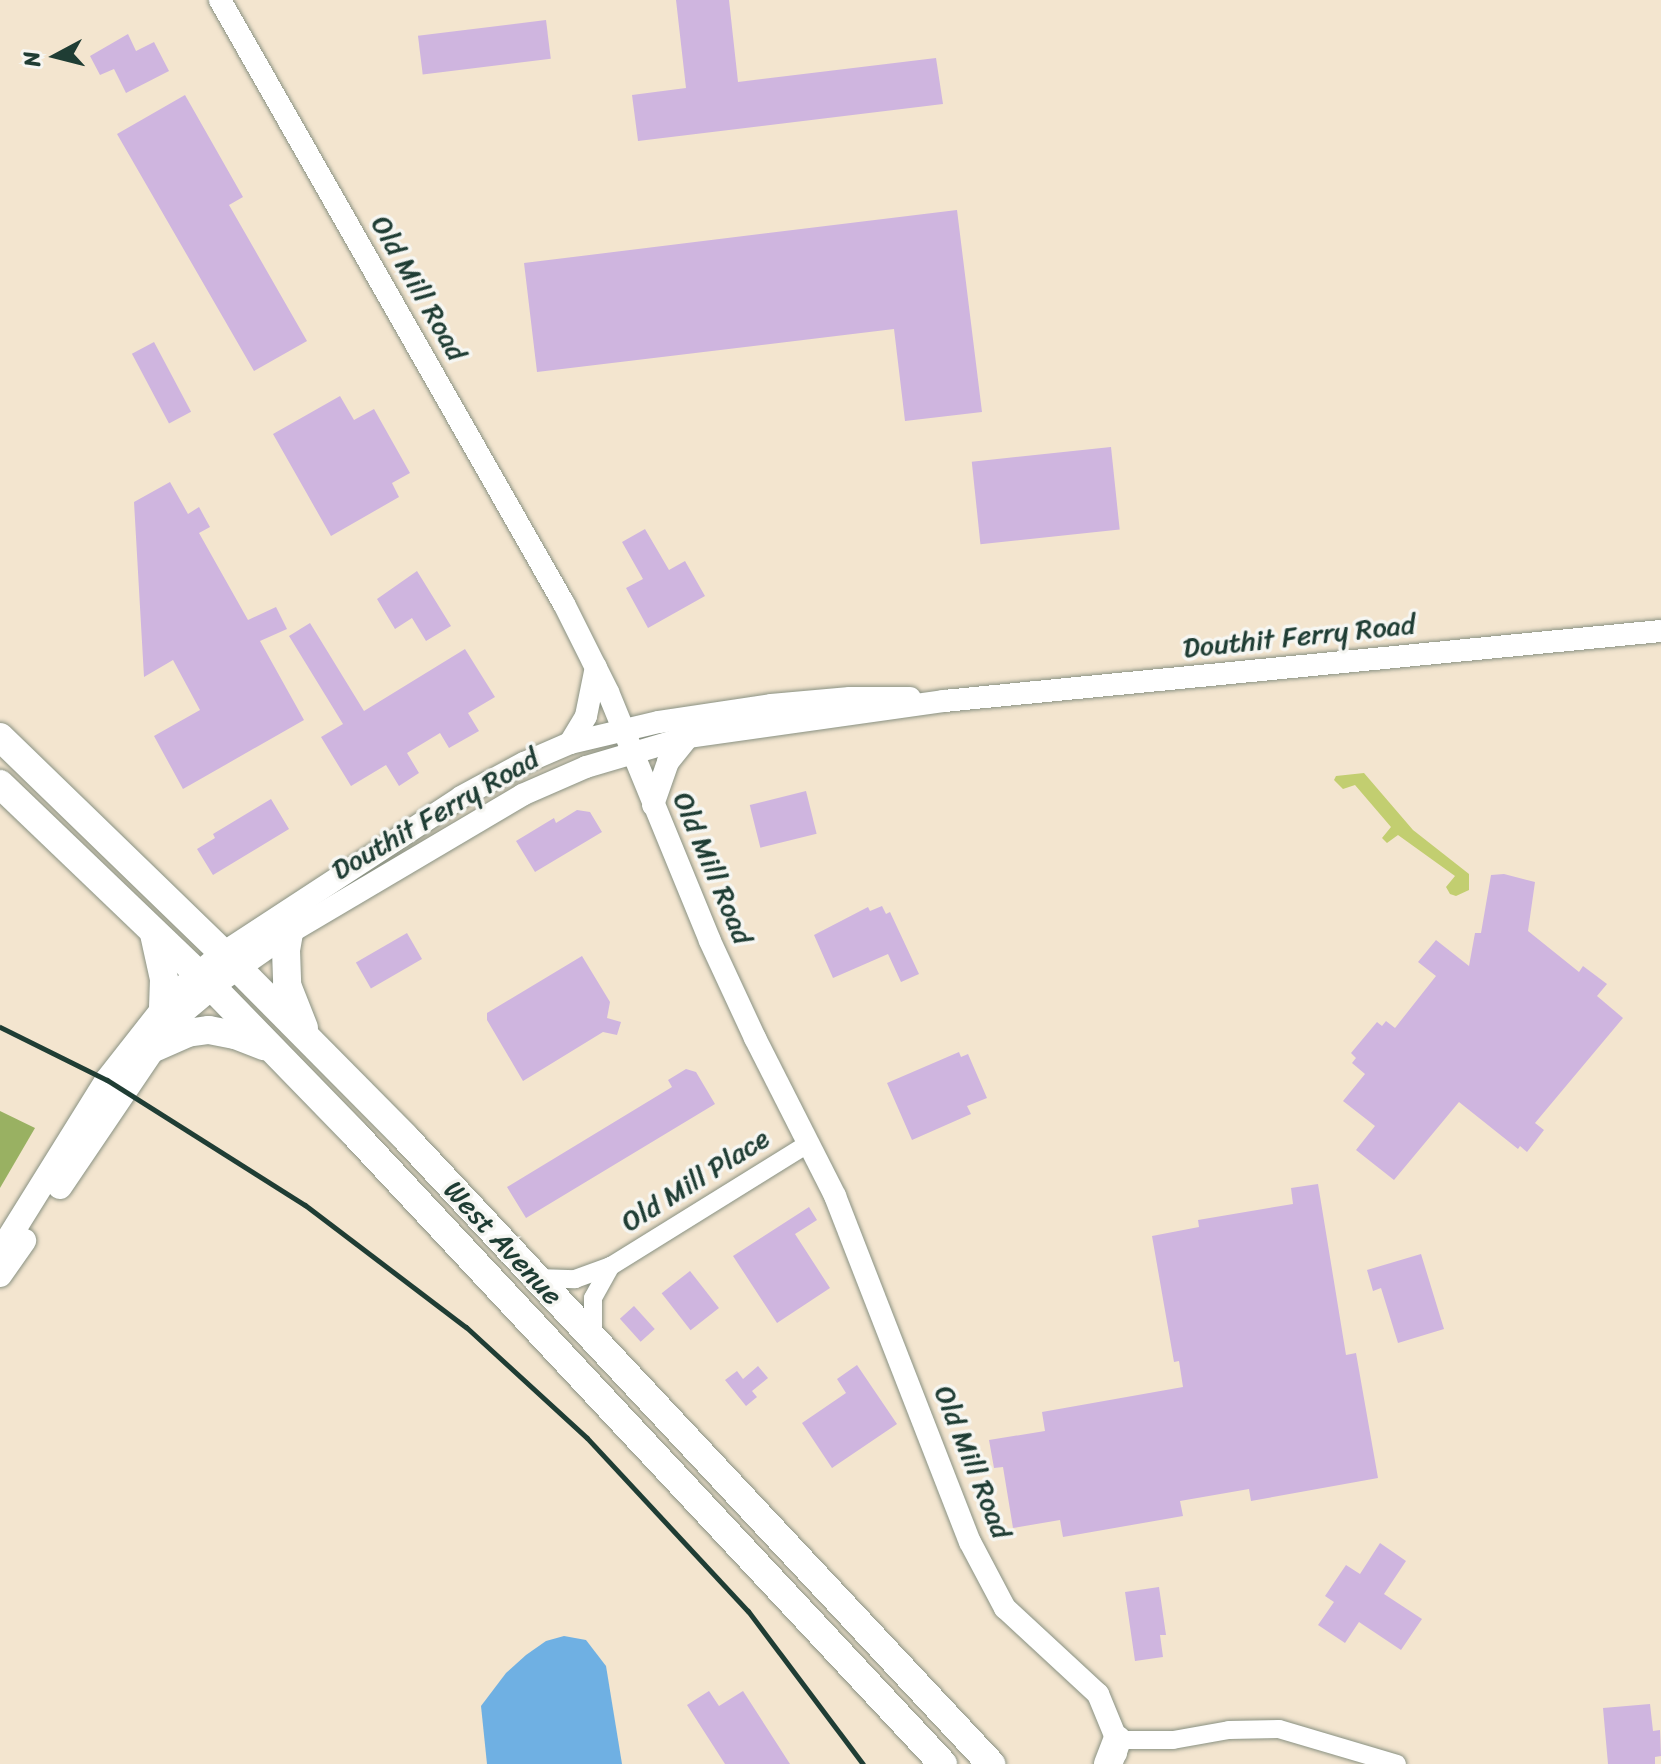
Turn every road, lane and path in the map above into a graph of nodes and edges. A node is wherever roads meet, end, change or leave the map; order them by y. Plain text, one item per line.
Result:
1 (220, 0) edge
2 (1661, 631) edge
3 (596, 667) junction
4 (944, 701) junction
5 (623, 729) junction
6 (0, 737) edge
7 (688, 737) junction
8 (570, 743) junction
9 (632, 752) junction
10 (0, 784) edge
11 (653, 805) junction
12 (289, 933) junction
13 (154, 934) junction
14 (230, 960) junction
15 (204, 980) junction
16 (163, 1007) junction
17 (309, 1039) junction
18 (154, 1048) junction
19 (274, 1050) junction
20 (809, 1143) junction
21 (0, 1252) edge
22 (611, 1266) junction
23 (0, 1275) edge
24 (534, 1277) junction
25 (594, 1339) junction
26 (1113, 1756) edge
27 (943, 1764) edge
28 (991, 1764) edge
29 (1397, 1764) edge

1 - 3 street, Old Mill Road
2 - 4 street, Douthit Ferry Road
3 - 5 street, Old Mill Road
3 - 8 street
4 - 5 street, Douthit Ferry Road
4 - 7 street, Douthit Ferry Road
5 - 8 street, Douthit Ferry Road
5 - 9 street, Old Mill Road
6 - 14 main road, West Avenue
7 - 9 street, Douthit Ferry Road
7 - 11 street
8 - 14 street, Douthit Ferry Road
9 - 11 street, Old Mill Road
9 - 12 street, Douthit Ferry Road
10 - 13 main road, West Avenue
11 - 20 street, Old Mill Road
12 - 14 street, Douthit Ferry Road
12 - 17 main road
13 - 15 main road, West Avenue
13 - 16 main road
14 - 15 main road
14 - 17 main road, West Avenue
15 - 16 main road
15 - 18 main road
15 - 19 main road, West Avenue
16 - 21 main road
17 - 24 main road, West Avenue
18 - 19 main road
18 - 23 main road
19 - 27 main road, West Avenue
20 - 22 street, Old Mill Place
20 - 26 street, Old Mill Road
22 - 24 street, Old Mill Place
22 - 25 street, Old Mill Place
24 - 25 main road, West Avenue
25 - 28 main road, West Avenue
26 - 29 street

